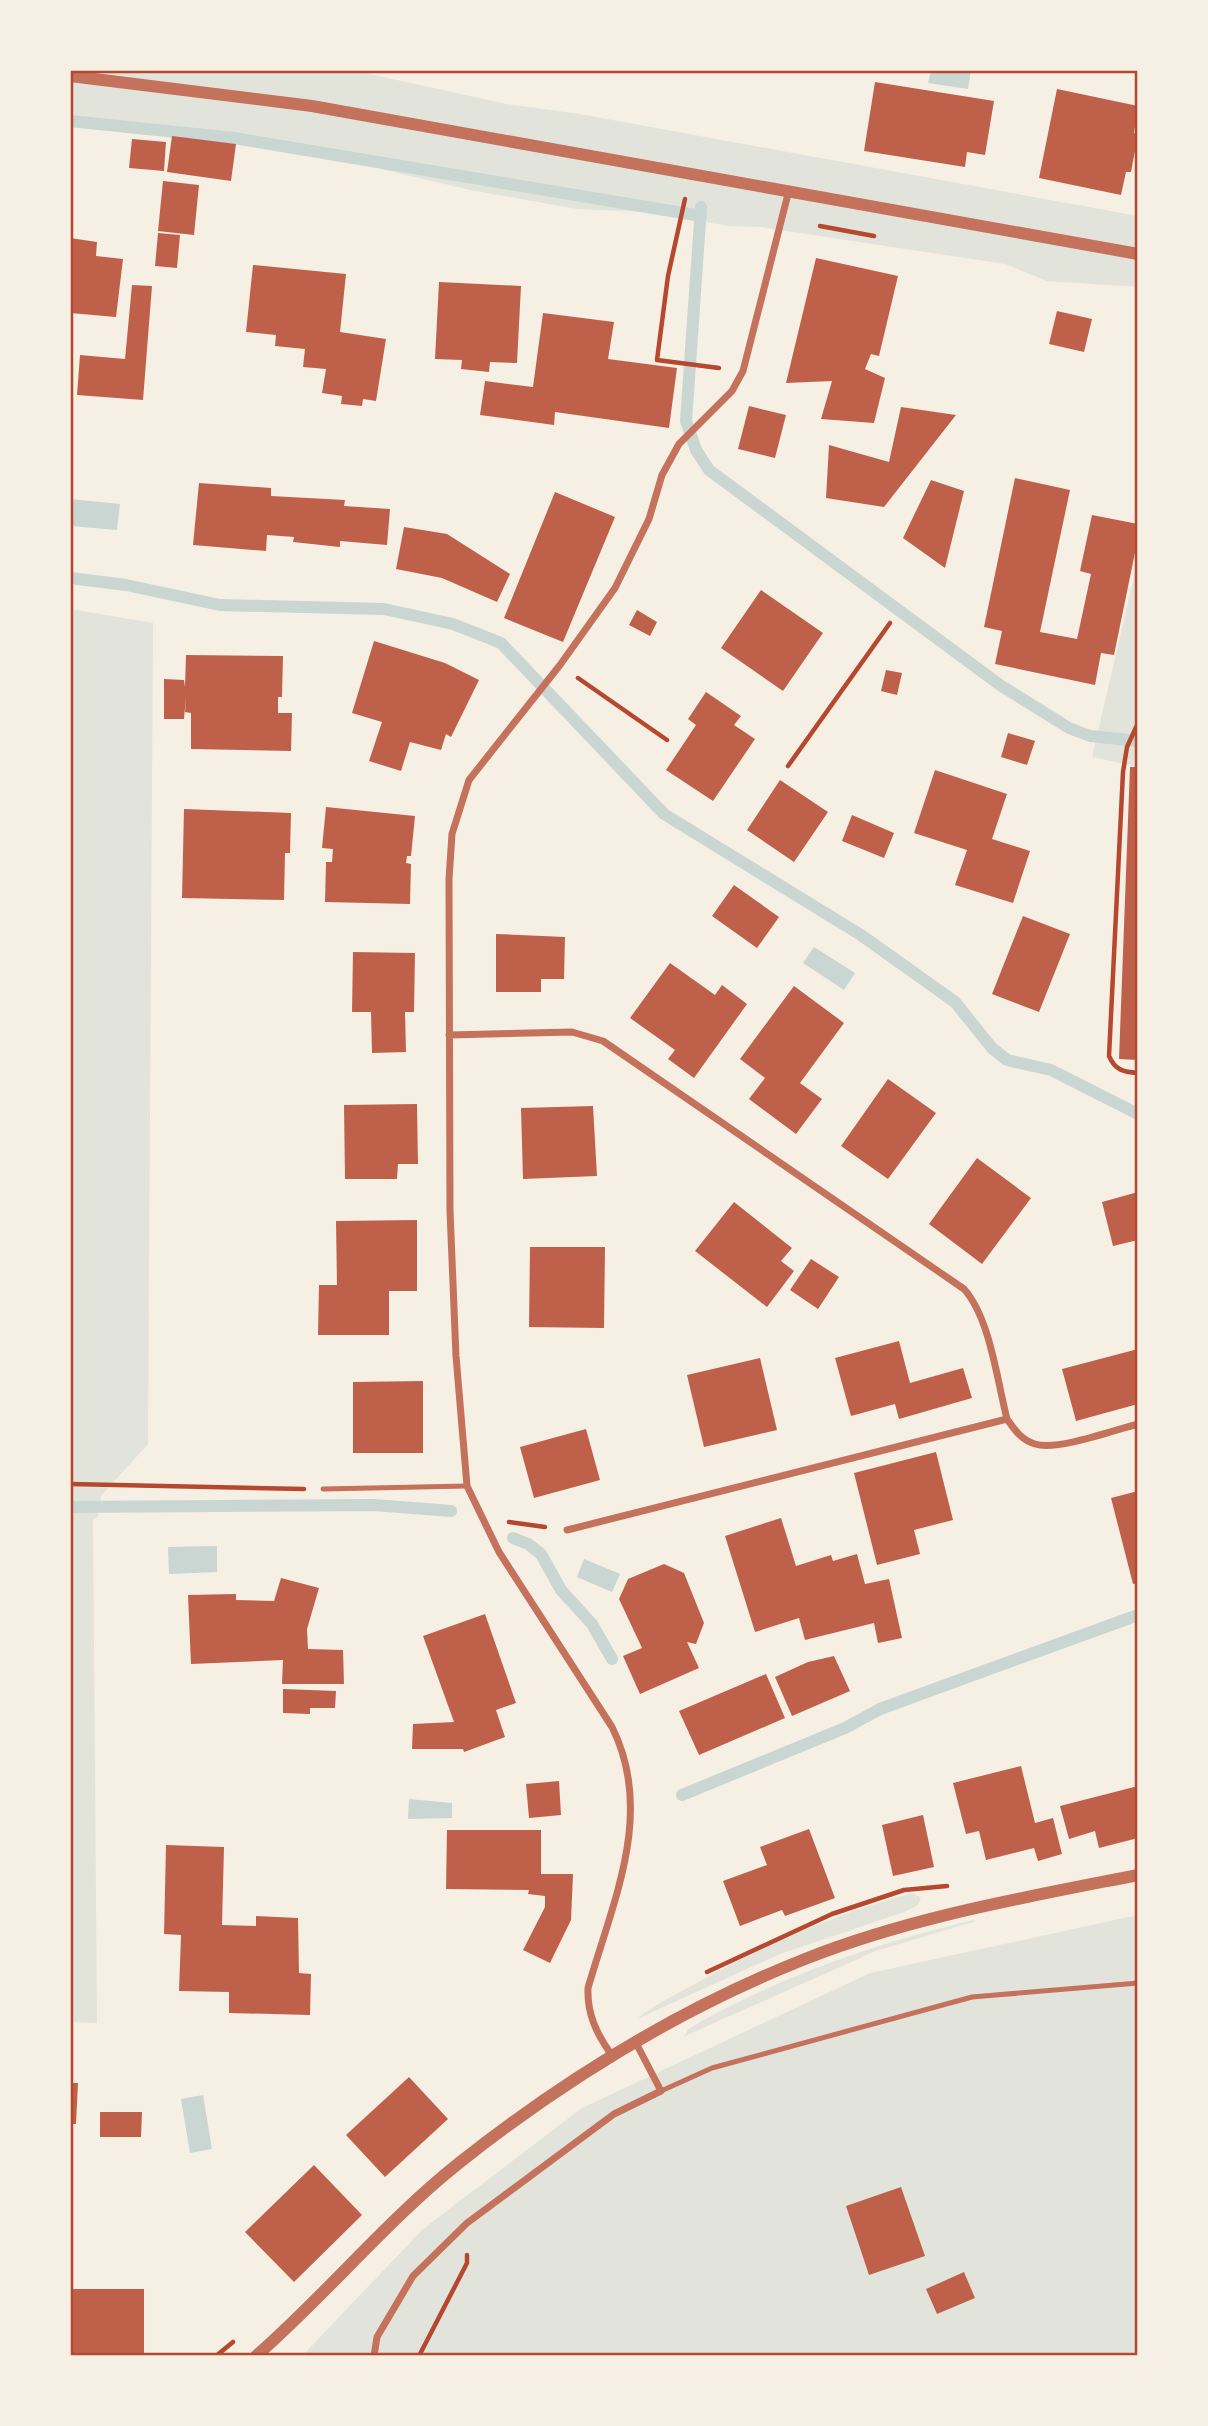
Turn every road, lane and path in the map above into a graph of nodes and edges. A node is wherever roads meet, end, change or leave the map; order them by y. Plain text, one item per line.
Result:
1 (70, 76) edge
2 (788, 194) junction
3 (684, 204) dead end
4 (1138, 254) edge
5 (696, 366) dead end
6 (890, 623) dead end
7 (597, 691) dead end
8 (1138, 723) edge
9 (667, 740) dead end
10 (788, 766) dead end
11 (449, 1035) junction
12 (1138, 1073) edge
13 (1007, 1419) junction
14 (1138, 1424) edge
15 (70, 1484) edge
16 (467, 1486) junction
17 (323, 1489) joint
18 (482, 1518) junction
19 (567, 1530) joint
20 (1138, 1875) edge
21 (1138, 1983) edge
22 (635, 2041) junction
23 (611, 2054) junction
24 (661, 2091) junction
25 (467, 2223) junction
26 (256, 2356) edge
27 (374, 2356) edge
28 (419, 2356) edge

1 - 2 street
2 - 4 street
2 - 11 street
3 - 5 path
6 - 10 path
7 - 9 path
8 - 12 path
11 - 13 street
11 - 16 street
13 - 14 street
13 - 19 street
15 - 17 path
16 - 17 lane
16 - 18 street
18 - 19 path
18 - 23 street
20 - 22 street
21 - 24 lane
22 - 23 street
22 - 24 street
23 - 26 street
24 - 25 street
25 - 27 street
25 - 28 path

